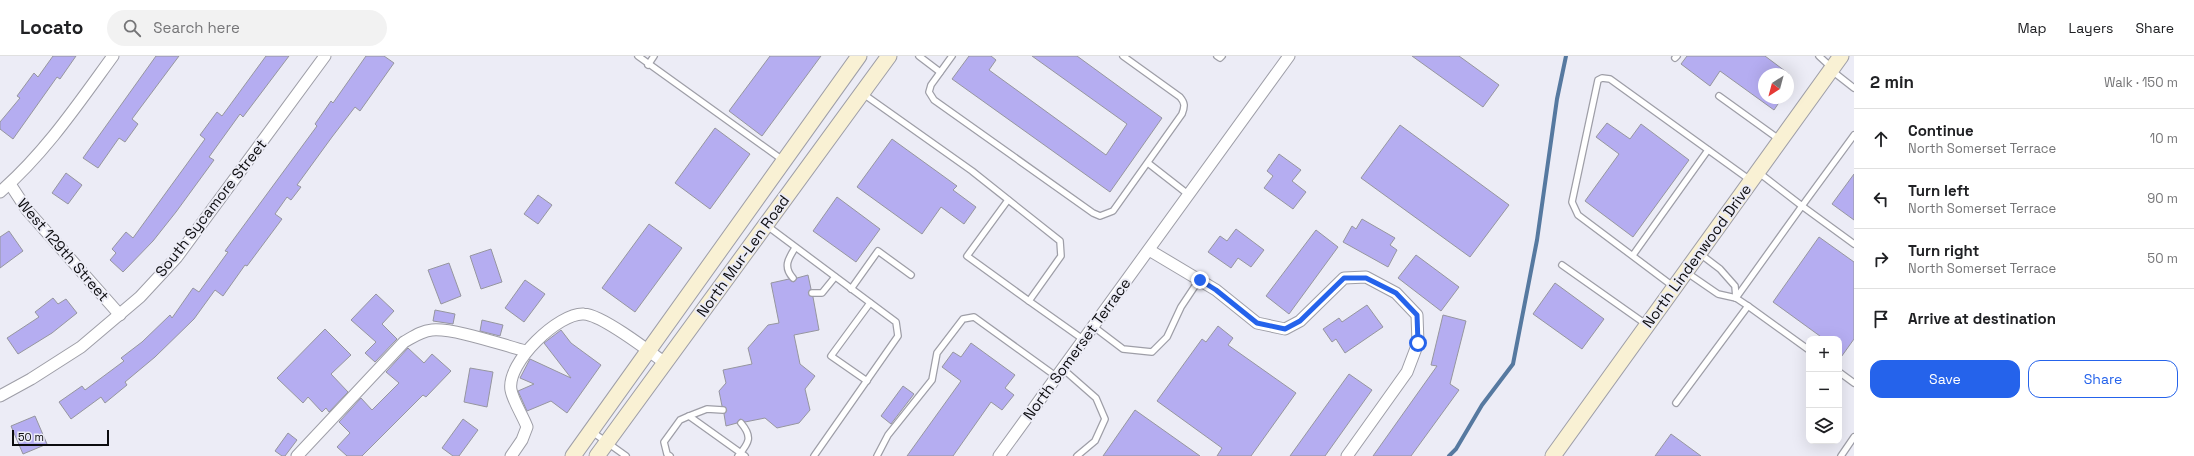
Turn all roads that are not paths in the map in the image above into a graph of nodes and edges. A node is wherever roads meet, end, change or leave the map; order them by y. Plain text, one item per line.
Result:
1 (113, 56) edge
2 (325, 56) edge
3 (638, 56) edge
4 (654, 56) edge
5 (859, 56) edge
6 (889, 56) edge
7 (919, 56) edge
8 (952, 56) edge
9 (1123, 56) edge
10 (1217, 56) edge
11 (1222, 56) edge
12 (1289, 56) edge
13 (1819, 56) edge
14 (648, 65) junction
15 (1835, 65) edge
16 (940, 72) junction
17 (1854, 88) edge
18 (862, 93) junction
19 (1719, 96) dead end
20 (1854, 135) edge
21 (1780, 141) junction
22 (1708, 150) junction
23 (784, 161) junction
24 (1148, 163) junction
25 (1755, 176) junction
26 (10, 184) junction
27 (0, 192) edge
28 (1189, 195) junction
29 (1008, 200) junction
30 (1802, 206) junction
31 (766, 225) junction
32 (1854, 244) edge
33 (795, 248) junction
34 (1149, 250) junction
35 (1699, 253) junction
36 (1633, 256) junction
37 (1562, 264) dead end
38 (1686, 272) junction
39 (911, 275) dead end
40 (835, 277) junction
41 (793, 278) dead end
42 (1200, 280) junction
43 (1675, 287) junction
44 (851, 288) junction
45 (812, 293) dead end
46 (1736, 298) junction
47 (1029, 301) junction
48 (870, 303) junction
49 (1748, 306) junction
50 (120, 315) junction
51 (1647, 325) junction
52 (1094, 327) junction
53 (1084, 340) junction
54 (1806, 348) edge
55 (526, 351) junction
56 (649, 351) junction
57 (665, 363) junction
58 (1060, 373) junction
59 (1842, 374) edge
60 (866, 381) junction
61 (1854, 383) edge
62 (0, 396) edge
63 (1676, 403) dead end
64 (723, 410) dead end
65 (689, 416) junction
66 (741, 423) dead end
67 (591, 431) junction
68 (1854, 437) edge
69 (607, 442) junction
70 (1002, 452) edge
71 (1557, 454) edge
72 (741, 455) edge
73 (297, 456) edge
74 (511, 456) edge
75 (573, 456) edge
76 (597, 456) edge
77 (626, 456) edge
78 (670, 456) edge
79 (814, 456) edge
80 (877, 456) edge
81 (1013, 456) edge
82 (1077, 456) edge
83 (1347, 456) edge
84 (1840, 456) edge

1 - 26 street
2 - 50 street, South Sycamore Street
3 - 14 lane
4 - 14 lane
5 - 23 main road, North Mur-Len Road
6 - 18 main road, North Mur-Len Road
7 - 16 lane
8 - 16 lane
9 - 24 lane
10 - 11 lane
12 - 28 street, North Somerset Terrace
13 - 15 lane
14 - 23 lane
15 - 17 lane
15 - 21 main road, North Lindenwood Drive
16 - 24 lane
18 - 29 lane
18 - 31 main road, North Mur-Len Road
19 - 21 lane
20 - 30 lane
21 - 25 main road, North Lindenwood Drive
22 - 25 lane
22 - 36 lane
22 - 36 lane
23 - 56 main road, North Mur-Len Road
24 - 28 lane
25 - 30 lane
25 - 35 main road, North Lindenwood Drive
26 - 27 street
26 - 50 street, West 129th Street
28 - 34 street, North Somerset Terrace
29 - 47 lane
29 - 47 lane
30 - 32 lane
30 - 46 lane
31 - 33 lane
31 - 57 main road, North Mur-Len Road
33 - 40 lane
33 - 41 lane
34 - 42 street
34 - 52 street, North Somerset Terrace
35 - 38 main road, North Lindenwood Drive
35 - 46 lane
36 - 43 lane
37 - 51 lane
38 - 43 main road, North Lindenwood Drive
38 - 46 lane
39 - 44 lane
40 - 44 lane
40 - 45 lane
42 - 52 lane
42 - 83 street
43 - 51 main road, North Lindenwood Drive
44 - 48 lane
46 - 49 lane
47 - 53 lane
48 - 60 lane
48 - 60 lane
49 - 54 lane
49 - 63 lane
50 - 62 street, South Sycamore Street
51 - 71 main road, North Lindenwood Drive
52 - 53 street, North Somerset Terrace
53 - 58 street, North Somerset Terrace
55 - 56 street
55 - 73 street
55 - 74 street
56 - 57 street
56 - 67 main road, North Mur-Len Road
57 - 69 main road, North Mur-Len Road
58 - 70 street, North Somerset Terrace
58 - 80 lane
58 - 82 lane
59 - 61 lane
60 - 79 lane
64 - 65 lane
65 - 72 lane
65 - 78 lane
66 - 72 lane
67 - 69 lane
67 - 75 main road, North Mur-Len Road
68 - 84 lane
69 - 76 main road, North Mur-Len Road
69 - 77 lane
70 - 81 street, North Somerset Terrace

